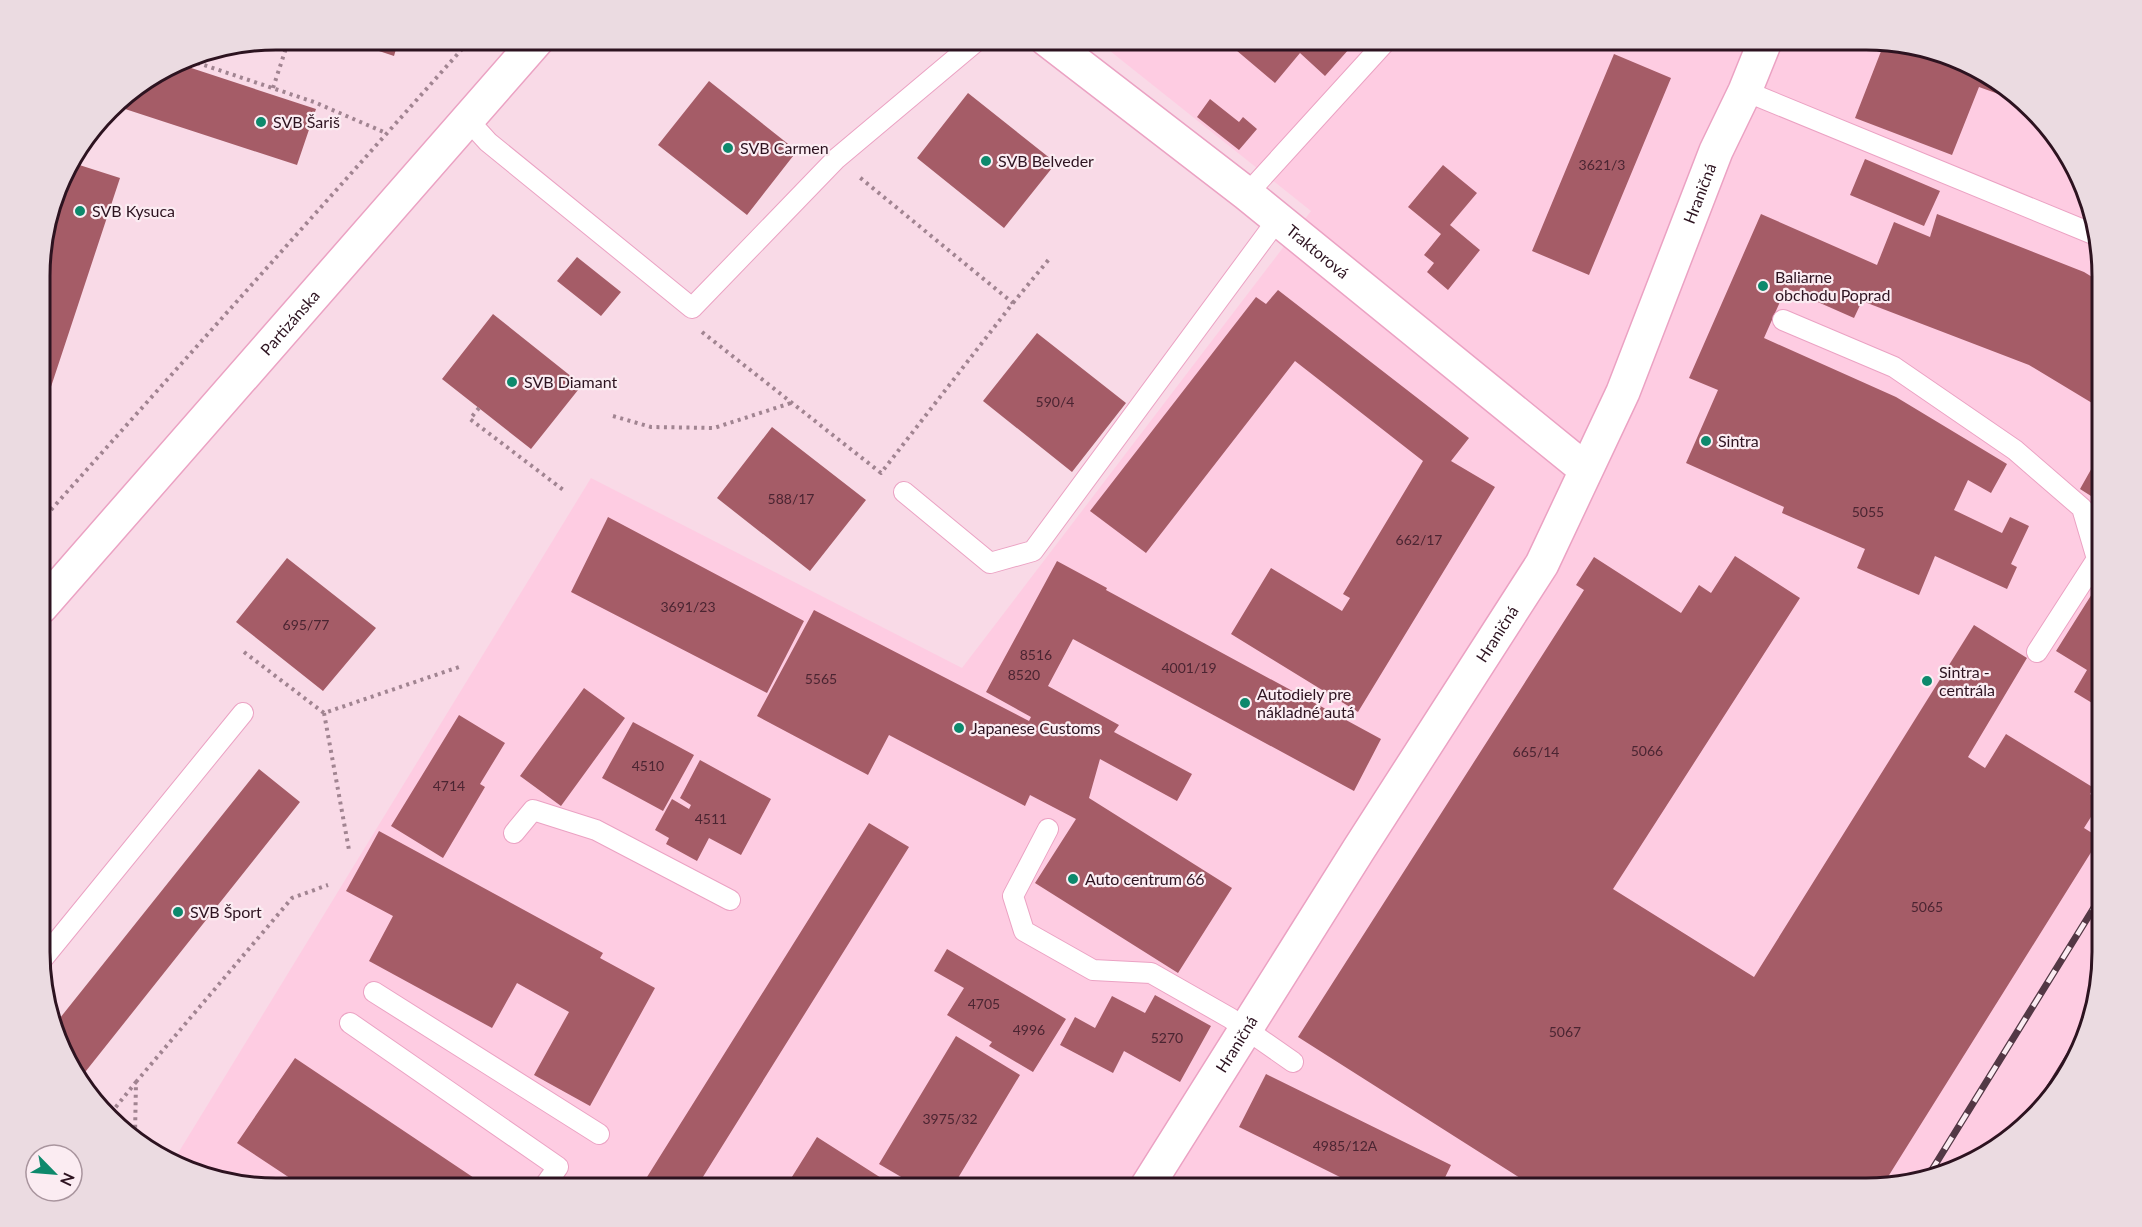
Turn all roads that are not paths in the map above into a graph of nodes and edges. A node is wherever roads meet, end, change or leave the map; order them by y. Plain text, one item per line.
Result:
1 (528, 50) edge
2 (966, 50) edge
3 (1060, 50) edge
4 (1378, 50) edge
5 (1762, 50) edge
6 (1745, 91) junction
7 (468, 120) junction
8 (1247, 194) junction
9 (1278, 219) junction
10 (2088, 232) edge
11 (1784, 320) dead end
12 (1585, 469) junction
13 (904, 492) dead end
14 (2092, 542) edge
15 (2092, 567) edge
16 (50, 597) edge
17 (2037, 652) dead end
18 (243, 713) dead end
19 (1048, 829) dead end
20 (514, 833) dead end
21 (730, 900) dead end
22 (50, 950) edge
23 (374, 992) dead end
24 (350, 1023) dead end
25 (1246, 1029) junction
26 (1293, 1062) dead end
27 (599, 1134) dead end
28 (550, 1178) edge
29 (1152, 1178) edge

1 - 7 street, Partizánska
2 - 7 lane
3 - 8 street, Traktorová
4 - 8 lane
5 - 6 street, Hraničná
6 - 10 lane
6 - 12 street, Hraničná
7 - 16 street, Partizánska
8 - 9 street, Traktorová
9 - 12 street, Traktorová
9 - 13 lane
11 - 14 lane
12 - 25 street, Hraničná
15 - 17 lane
18 - 22 lane
19 - 25 lane
20 - 21 lane
23 - 27 lane
24 - 28 lane
25 - 26 lane
25 - 29 street, Hraničná

